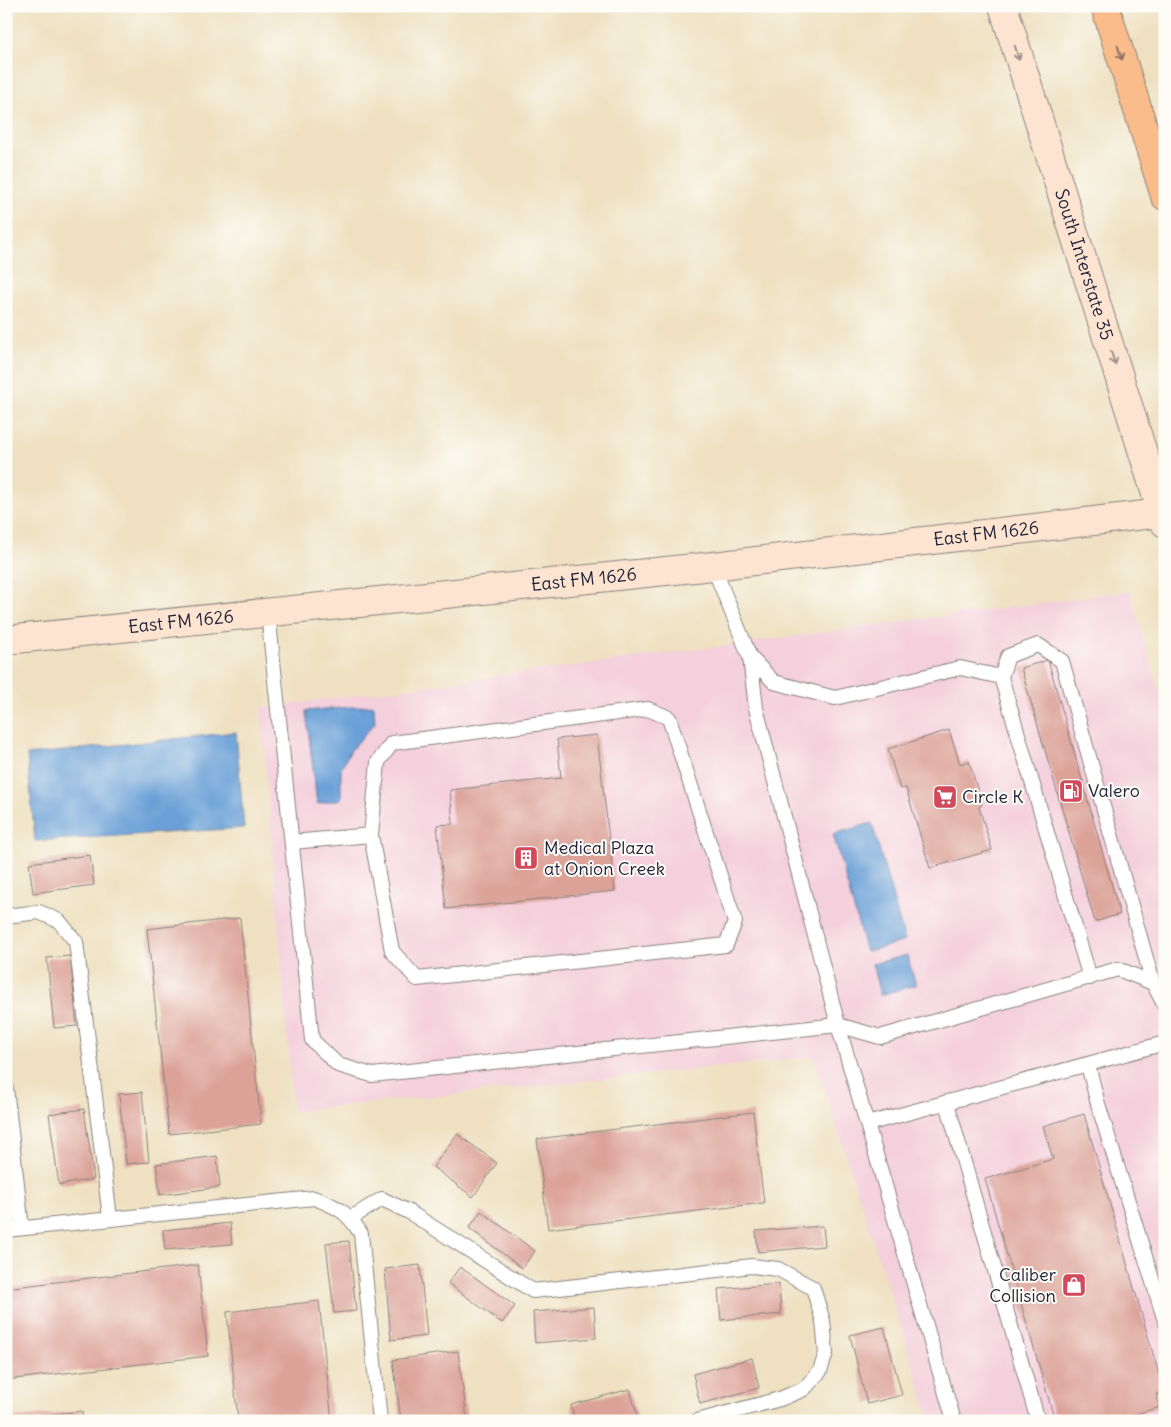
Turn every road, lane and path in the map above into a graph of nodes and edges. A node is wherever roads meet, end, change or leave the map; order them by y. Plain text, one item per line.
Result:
1 (1003, 6) edge
2 (1105, 6) edge
3 (1165, 196) edge
4 (1163, 518) edge
5 (713, 566) junction
6 (268, 612) junction
7 (6, 640) edge
8 (750, 657) junction
9 (1001, 677) junction
10 (371, 835) junction
11 (292, 842) junction
12 (6, 916) edge
13 (1090, 978) junction
14 (1153, 983) junction
15 (1165, 1006) edge
16 (838, 1025) junction
17 (1165, 1044) edge
18 (1088, 1065) junction
19 (6, 1088) edge
20 (947, 1103) junction
21 (867, 1124) junction
22 (110, 1218) junction
23 (351, 1218) junction
24 (22, 1228) junction
25 (6, 1230) edge
26 (1165, 1321) edge
27 (380, 1421) edge
28 (697, 1421) edge
29 (954, 1421) edge
30 (1038, 1421) edge

1 -> 4 main road, South Interstate 35
2 -> 3 highway
4 - 5 main road, East FM 1626
5 - 6 main road, East FM 1626
5 - 8 lane
6 - 7 main road, East FM 1626
6 - 11 lane
8 - 9 lane
8 - 16 lane
9 - 13 lane
9 - 14 lane
10 - 10 lane
10 - 11 lane
11 - 16 lane
12 - 22 lane
13 - 14 lane
13 - 16 lane
14 - 15 lane
16 - 21 lane
17 - 18 lane
18 - 20 lane
18 - 26 lane
19 - 24 lane
20 - 21 lane
20 - 30 lane
21 - 29 lane
22 - 23 lane
22 - 24 lane
23 - 27 lane
23 - 28 lane
24 - 25 lane

